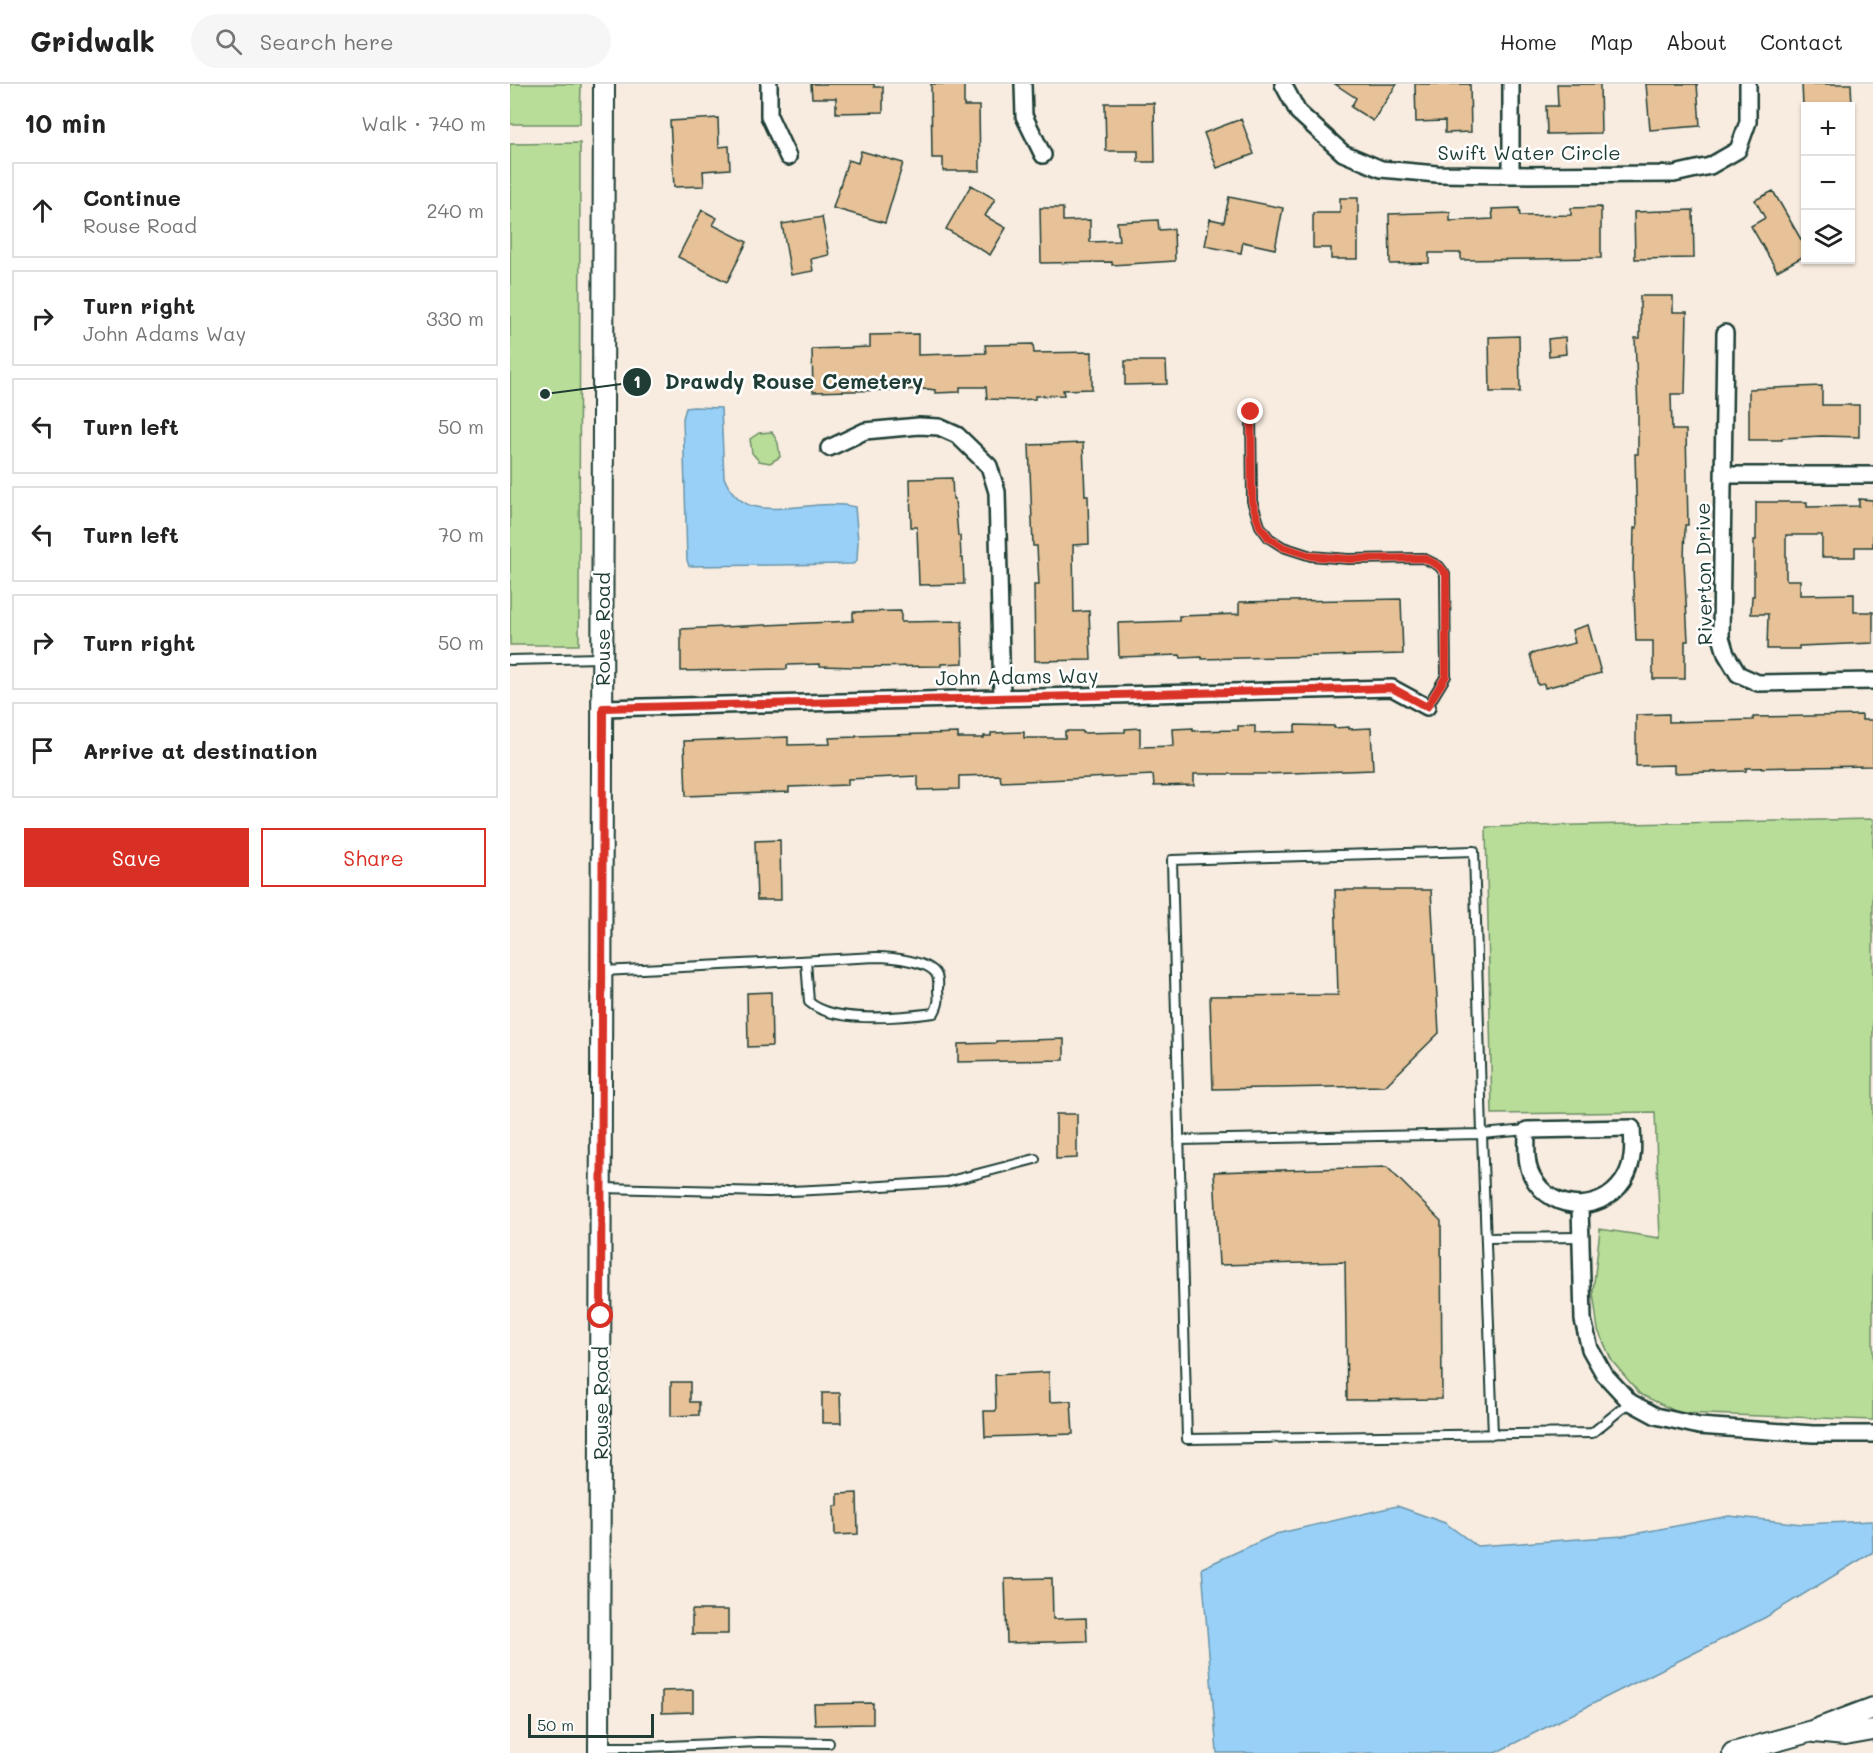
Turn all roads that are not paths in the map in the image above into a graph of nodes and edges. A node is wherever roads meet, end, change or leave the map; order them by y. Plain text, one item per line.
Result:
1 (604, 84) edge
2 (769, 84) edge
3 (1023, 84) edge
4 (1283, 84) edge
5 (1511, 84) edge
6 (1748, 84) edge
7 (1043, 155) dead end
8 (788, 157) dead end
9 (1511, 174) junction
10 (1725, 333) dead end
11 (1251, 412) dead end
12 (829, 448) dead end
13 (1724, 475) junction
14 (1873, 475) edge
15 (603, 658) junction
16 (510, 660) edge
17 (1873, 681) edge
18 (1002, 698) junction
19 (1427, 707) joint
20 (603, 708) junction
21 (806, 961) junction
22 (602, 971) junction
23 (1527, 1130) junction
24 (1482, 1134) junction
25 (1179, 1140) junction
26 (1035, 1159) dead end
27 (600, 1188) junction
28 (1580, 1206) junction
29 (1581, 1237) junction
30 (1486, 1238) junction
31 (1630, 1402) junction
32 (1873, 1434) edge
33 (1493, 1435) junction
34 (1873, 1708) edge
35 (1873, 1730) edge
36 (1812, 1731) junction
37 (829, 1743) dead end
38 (600, 1751) edge
39 (1733, 1753) edge

1 - 15 street, Rouse Road
2 - 8 street
3 - 7 street
4 - 9 street, Swift Water Circle
5 - 9 street
6 - 9 street, Swift Water Circle
10 - 13 street, Riverton Drive
11 - 19 lane
12 - 18 street
13 - 14 street
13 - 17 street, Riverton Drive
15 - 16 lane
15 - 20 street, Rouse Road
18 - 19 street, John Adams Way
18 - 20 street, John Adams Way
20 - 22 street, Rouse Road
21 - 21 lane
21 - 22 lane
22 - 27 street, Rouse Road
23 - 24 lane
23 - 28 street
23 - 28 street
24 - 25 lane
24 - 25 lane
24 - 30 lane
25 - 33 lane
26 - 27 lane
27 - 38 street, Rouse Road
28 - 29 street
29 - 30 lane
29 - 31 street
30 - 33 lane
31 - 32 street
31 - 33 lane
34 - 36 street
35 - 36 street
36 - 39 street
37 - 38 lane

